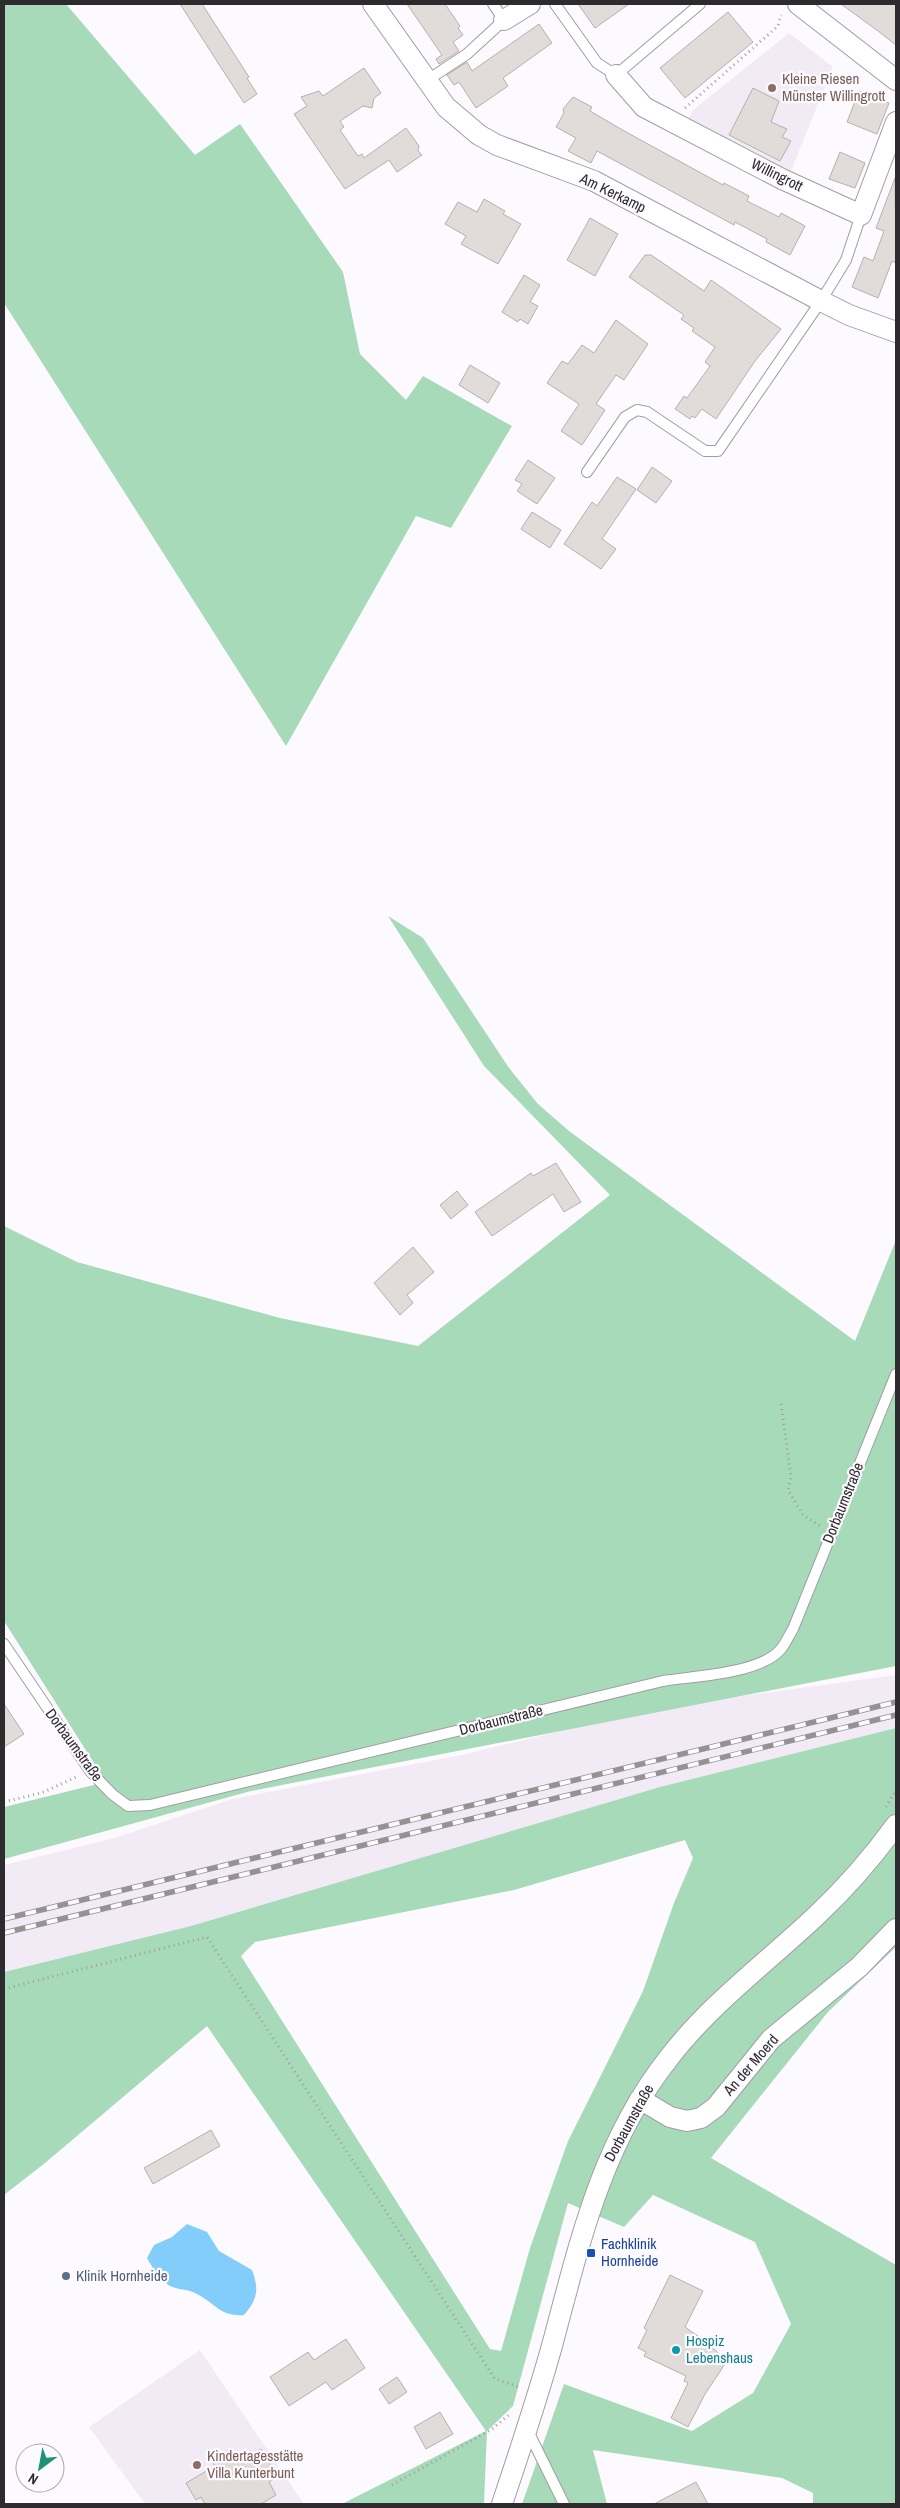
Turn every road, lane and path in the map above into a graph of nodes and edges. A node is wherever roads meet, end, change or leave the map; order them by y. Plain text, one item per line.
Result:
1 (374, 4) edge
2 (530, 4) edge
3 (555, 4) edge
4 (700, 4) edge
5 (791, 7) edge
6 (499, 12) edge
7 (616, 75) junction
8 (896, 80) edge
9 (426, 81) junction
10 (896, 122) edge
11 (677, 124) junction
12 (861, 215) junction
13 (821, 301) junction
14 (896, 332) edge
15 (587, 472) dead end
16 (896, 1374) edge
17 (781, 1404) dead end
18 (831, 1534) junction
19 (4, 1644) edge
20 (90, 1771) junction
21 (4, 1802) edge
22 (896, 1825) edge
23 (896, 1928) edge
24 (4, 1989) edge
25 (640, 2099) junction
26 (539, 2392) junction
27 (514, 2410) dead end
28 (527, 2429) junction
29 (392, 2485) dead end
30 (502, 2504) edge
31 (564, 2504) edge

1 - 9 street, Am Kerkamp
2 - 6 street
3 - 7 lane
4 - 7 lane
5 - 8 street
5 - 11 path
6 - 9 lane
7 - 11 street, Willingrott
9 - 13 street, Am Kerkamp
10 - 12 street
11 - 12 street, Willingrott
12 - 13 lane
13 - 14 street, Am Kerkamp
13 - 15 lane
16 - 18 lane, Dorbaumstraße
17 - 18 path
18 - 20 lane, Dorbaumstraße
19 - 20 lane, Dorbaumstraße
20 - 21 path
22 - 25 street, Dorbaumstraße
23 - 25 street, An der Moerd
24 - 26 path
25 - 26 street, Dorbaumstraße
26 - 28 street, Dorbaumstraße
27 - 29 path
28 - 30 street, Dorbaumstraße
28 - 31 lane

